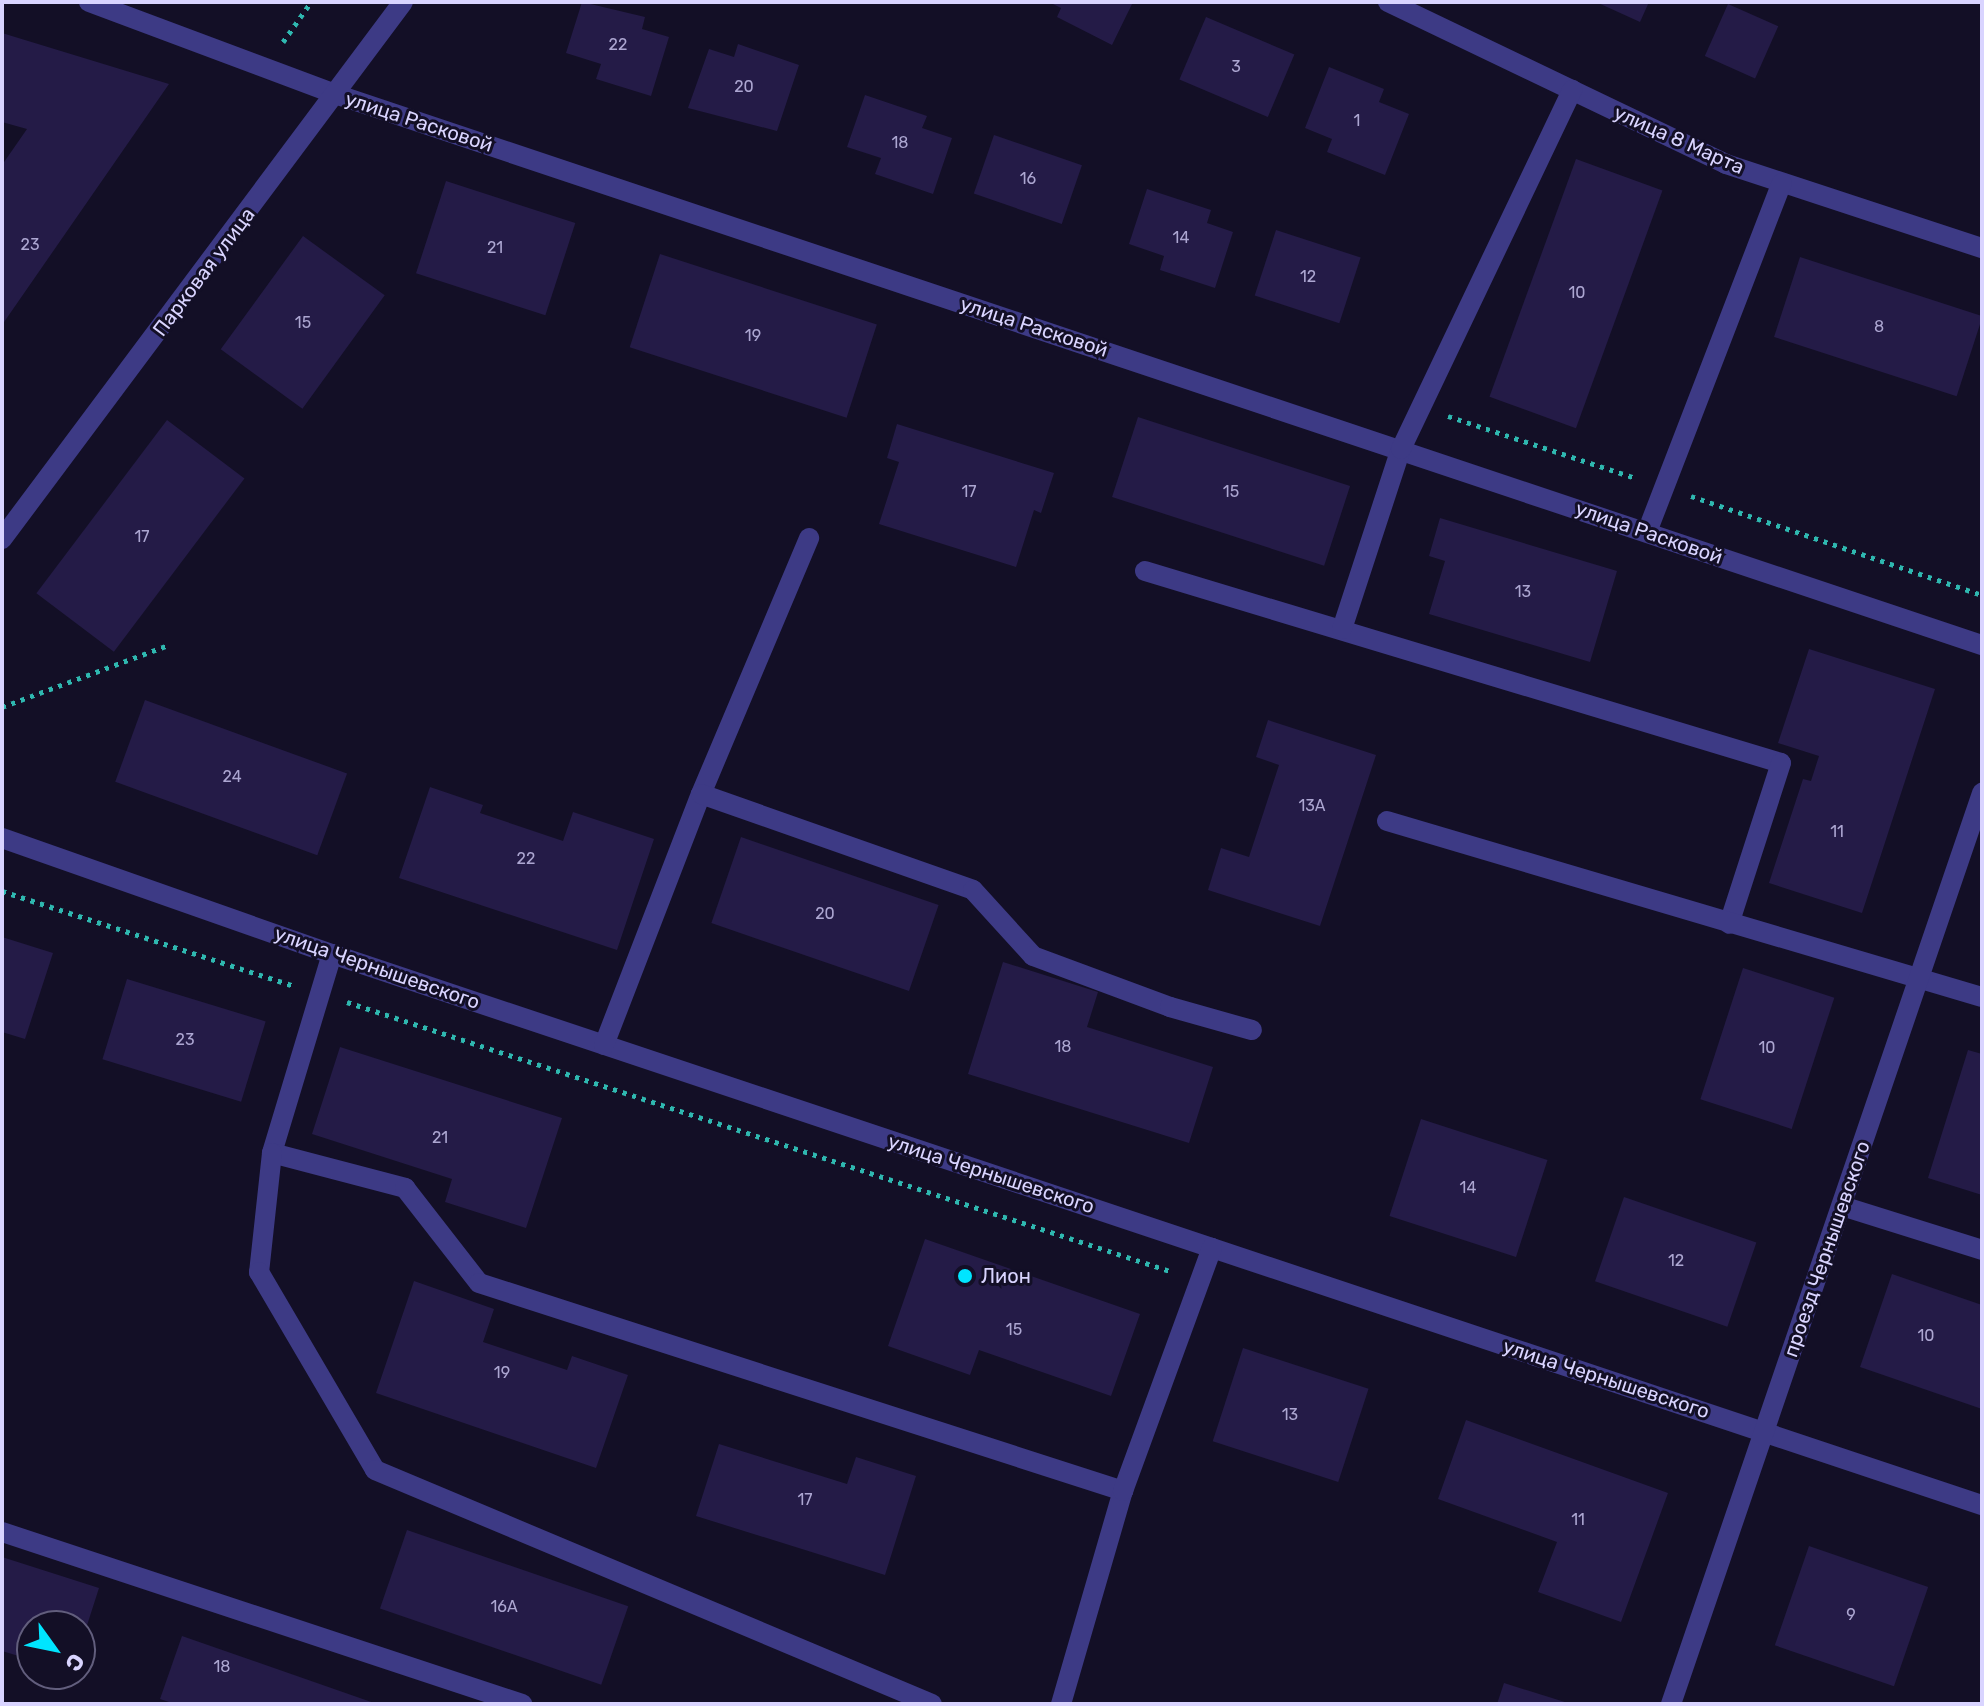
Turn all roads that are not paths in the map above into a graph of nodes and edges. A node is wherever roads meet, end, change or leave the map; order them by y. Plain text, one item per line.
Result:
1 (89, 2) edge
2 (403, 2) edge
3 (1388, 2) edge
4 (1572, 90) junction
5 (338, 95) junction
6 (1782, 183) junction
7 (1982, 248) edge
8 (1401, 449) junction
9 (1647, 532) junction
10 (809, 538) dead end
11 (2, 539) edge
12 (1145, 571) dead end
13 (1342, 629) junction
14 (1982, 645) edge
15 (1982, 793) edge
16 (701, 794) junction
17 (1387, 821) dead end
18 (2, 838) edge
19 (1729, 924) junction
20 (332, 954) junction
21 (1920, 978) junction
22 (1982, 997) edge
23 (1252, 1030) dead end
24 (604, 1045) junction
25 (272, 1153) junction
26 (1842, 1206) junction
27 (1212, 1248) junction
28 (1982, 1250) edge
29 (1763, 1431) junction
30 (1123, 1491) junction
31 (1982, 1505) edge
32 (2, 1532) edge
33 (522, 1704) edge
34 (932, 1704) edge
35 (1061, 1704) edge
36 (1671, 1704) edge

1 - 5 street, улица Расковой
2 - 5 street, Парковая улица
3 - 4 street, улица 8 Марта
4 - 6 street, улица 8 Марта
4 - 8 street
5 - 8 street, улица Расковой
5 - 11 street, Парковая улица
6 - 7 street, улица 8 Марта
6 - 9 street
8 - 9 street, улица Расковой
8 - 13 street
9 - 14 street, улица Расковой
10 - 16 street
12 - 13 street
13 - 19 street
15 - 21 street, проезд Чернышевского
16 - 23 street
16 - 24 street
17 - 19 street
18 - 20 street, улица Чернышевского
19 - 21 street
20 - 24 street, улица Чернышевского
20 - 25 street
21 - 22 street
21 - 26 street, проезд Чернышевского
24 - 27 street, улица Чернышевского
25 - 30 street
25 - 34 street
26 - 28 street
26 - 29 street, проезд Чернышевского
27 - 29 street, улица Чернышевского
27 - 30 street
29 - 31 street, улица Чернышевского
29 - 36 street, проезд Чернышевского
30 - 35 street
32 - 33 street

